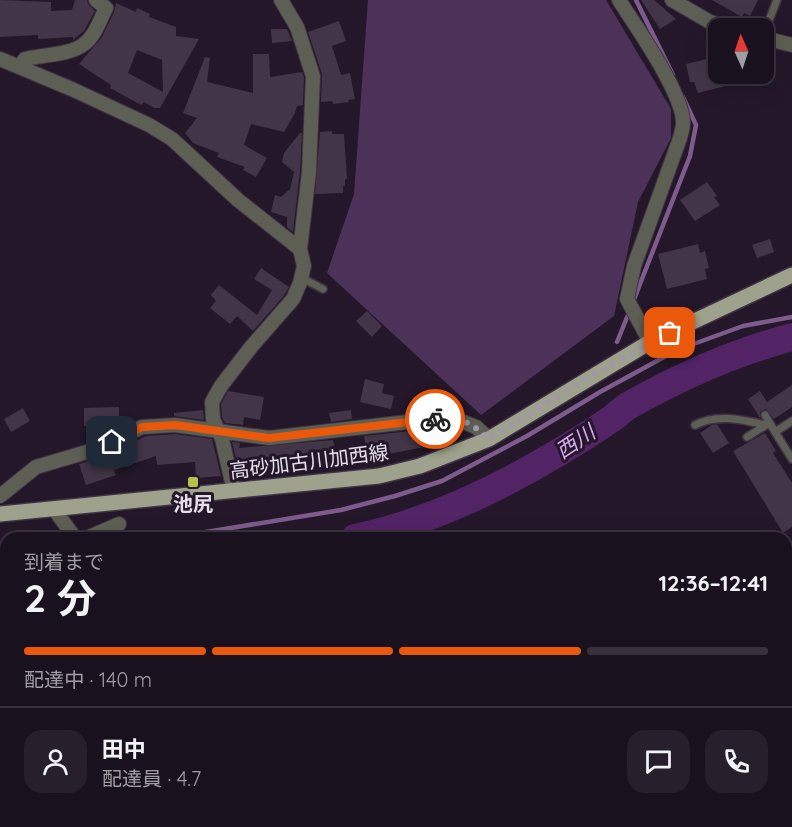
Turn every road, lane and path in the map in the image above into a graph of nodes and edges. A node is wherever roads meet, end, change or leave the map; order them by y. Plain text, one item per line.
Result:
1 (96, 0) edge
2 (281, 0) edge
3 (619, 0) edge
4 (672, 0) edge
5 (777, 0) edge
6 (770, 18) edge
7 (708, 21) edge
8 (774, 40) edge
9 (792, 45) edge
10 (22, 58) junction
11 (0, 59) edge
12 (300, 249) junction
13 (792, 275) edge
14 (302, 278) junction
15 (322, 290) dead end
16 (650, 342) junction
17 (765, 415) dead end
18 (726, 419) junction
19 (792, 421) edge
20 (719, 424) dead end
21 (768, 424) junction
22 (695, 425) dead end
23 (219, 430) junction
24 (775, 432) junction
25 (747, 437) dead end
26 (489, 439) junction
27 (792, 459) edge
28 (234, 491) junction
29 (0, 496) edge
30 (54, 509) junction
31 (0, 514) edge
32 (119, 524) dead end
33 (71, 532) edge
34 (101, 532) edge

1 - 10 street
2 - 12 street
3 - 16 street
4 - 7 street
5 - 6 lane
8 - 9 street
10 - 11 street
10 - 12 street
12 - 14 street
13 - 16 main road, 高砂加古川加西線
14 - 15 lane
14 - 23 street
16 - 26 main road, 高砂加古川加西線
17 - 21 lane
18 - 20 lane
18 - 21 lane
18 - 22 lane
19 - 24 lane
21 - 24 lane
21 - 25 lane
23 - 26 street
23 - 28 street
23 - 29 street
24 - 27 lane
26 - 28 main road, 高砂加古川加西線
28 - 30 main road, 高砂加古川加西線
30 - 31 main road, 高砂加古川加西線
30 - 33 street
32 - 34 street

